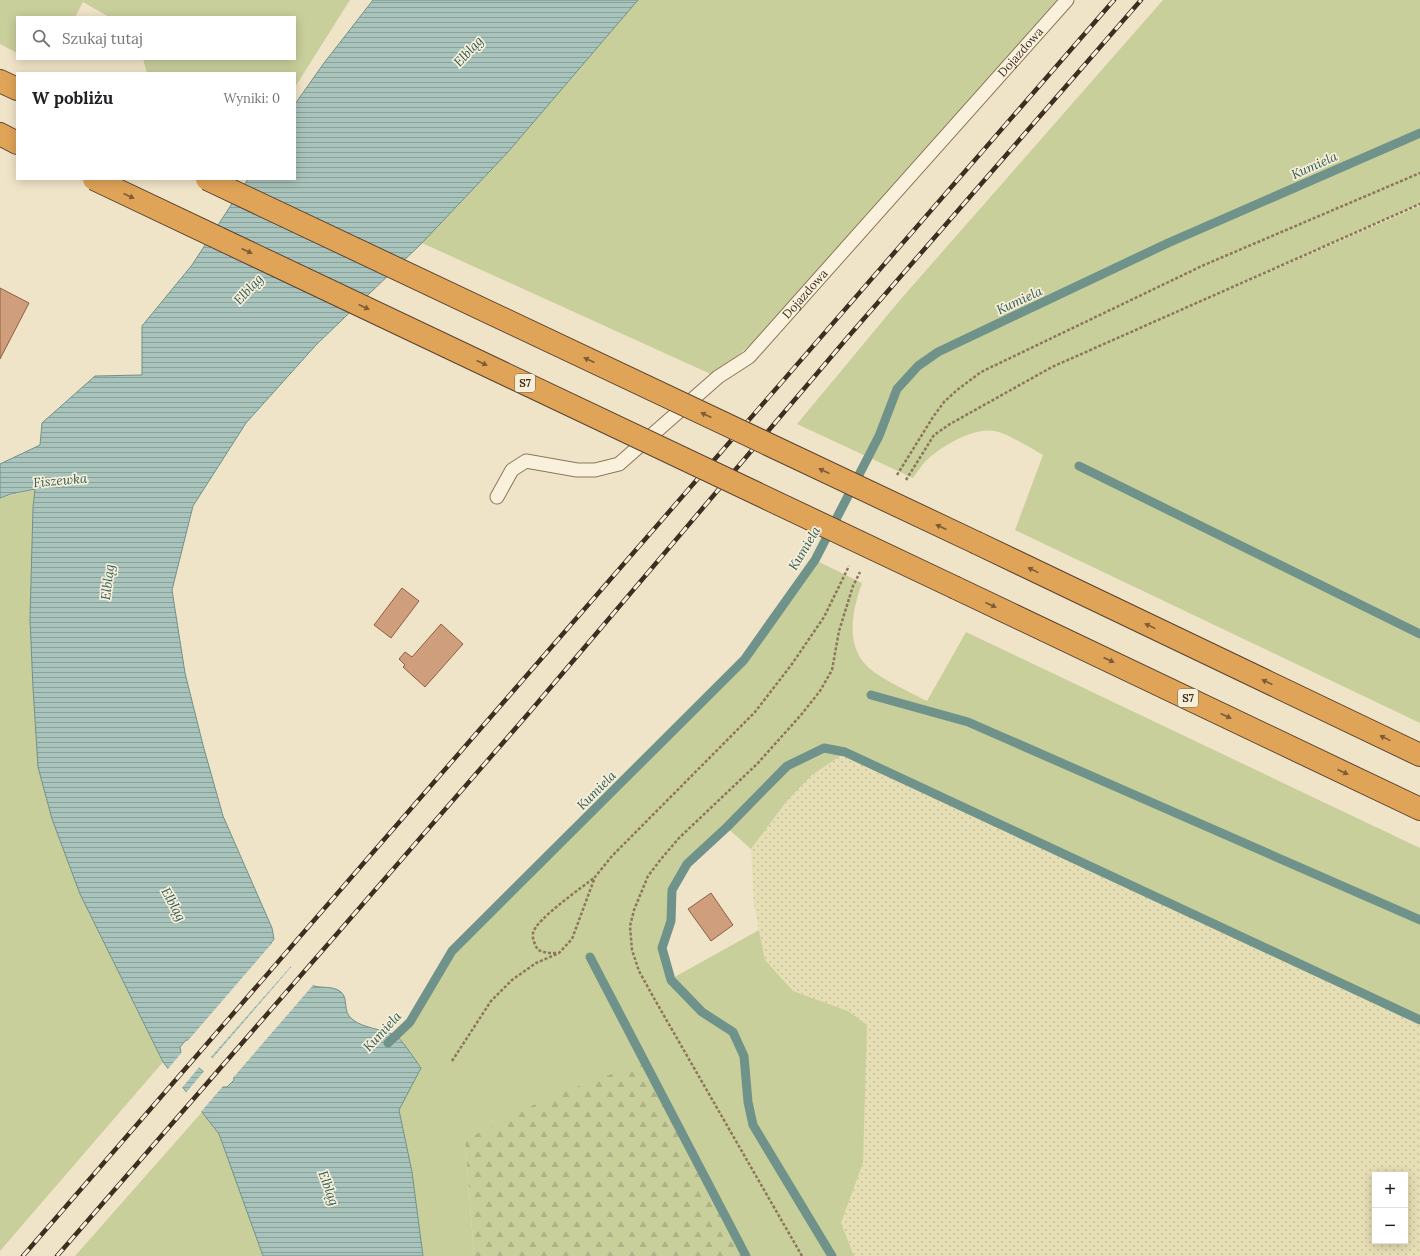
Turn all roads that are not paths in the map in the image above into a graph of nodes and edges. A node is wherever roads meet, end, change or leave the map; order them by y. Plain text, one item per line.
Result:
1 (1067, 0) edge
2 (0, 81) edge
3 (16, 89) edge
4 (0, 134) edge
5 (16, 142) edge
6 (96, 180) edge
7 (209, 180) edge
8 (498, 497) dead end
9 (1420, 755) edge
10 (1420, 809) edge

1 - 8 lane, Dojazdowa
2 - 3 highway
4 - 5 highway
6 -> 10 highway, S7, bridge
9 -> 7 highway, bridge

